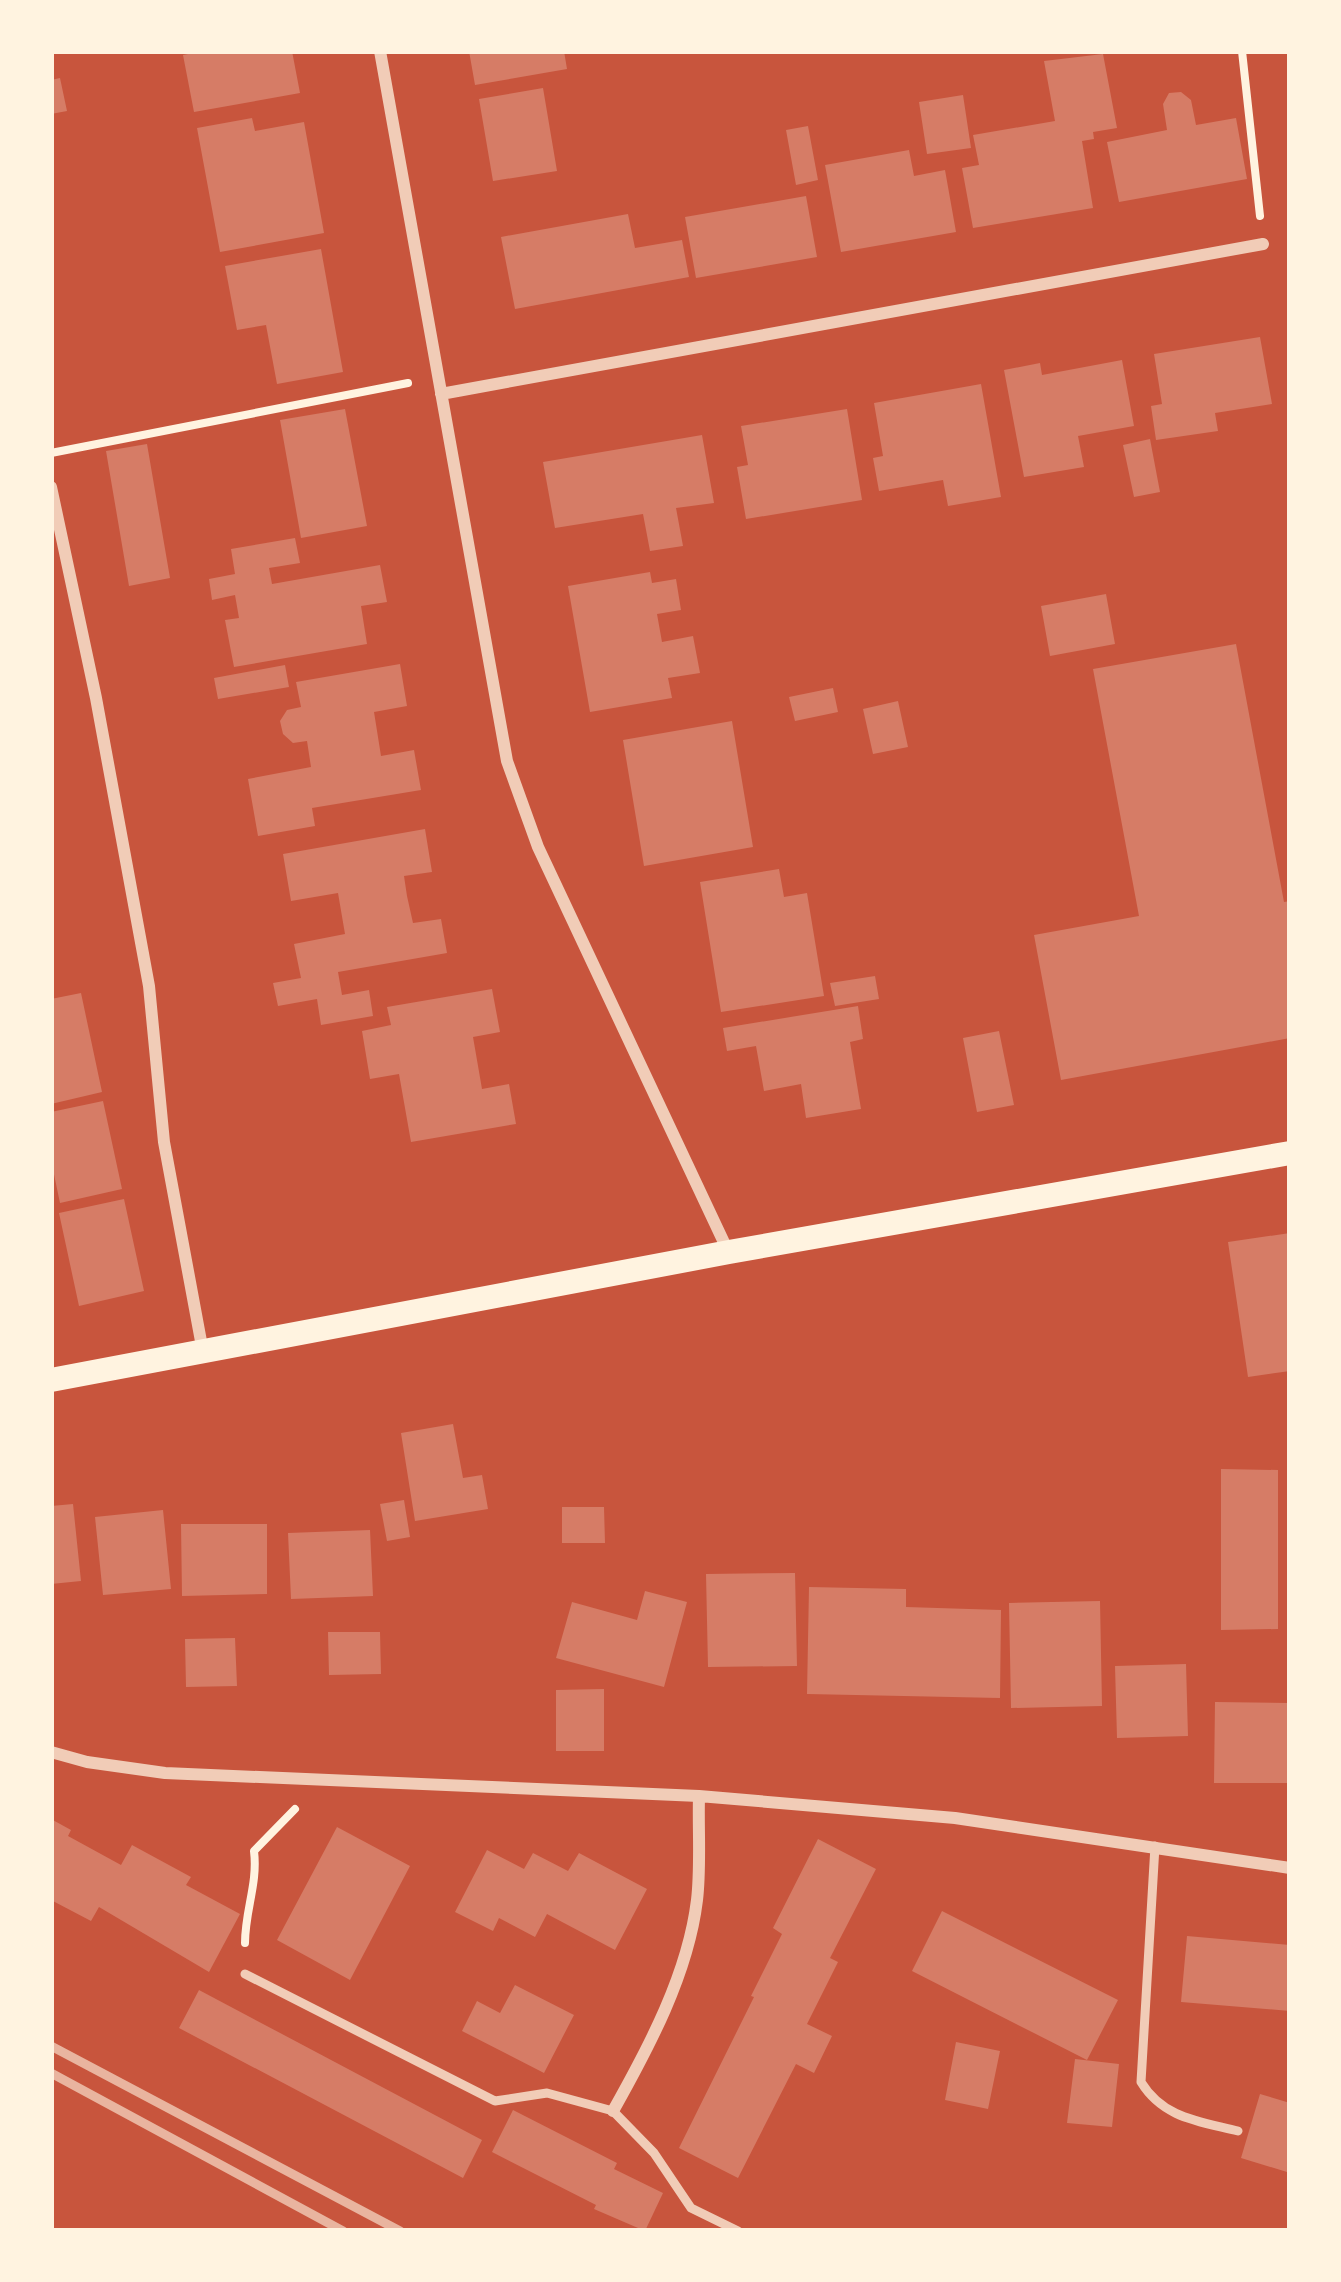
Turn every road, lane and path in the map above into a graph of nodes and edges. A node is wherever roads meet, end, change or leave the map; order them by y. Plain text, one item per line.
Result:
1 (380, 51) edge
2 (1242, 51) edge
3 (1263, 244) joint
4 (438, 377) junction
5 (441, 394) junction
6 (51, 453) edge
7 (51, 487) edge
8 (1290, 1153) edge
9 (729, 1252) junction
10 (203, 1354) junction
11 (51, 1380) edge
12 (51, 1752) edge
13 (314, 1780) junction
14 (699, 1796) junction
15 (1155, 1846) junction
16 (1290, 1868) edge
17 (245, 1974) joint
18 (613, 2111) junction
19 (1238, 2131) dead end
20 (738, 2231) edge

1 - 4 street
2 - 3 path
3 - 5 street
4 - 5 street
4 - 6 path
5 - 9 street
7 - 10 street
8 - 9 main road
9 - 10 main road
10 - 11 main road
12 - 13 street
13 - 14 street
13 - 17 path
14 - 15 street
14 - 18 street
15 - 16 street
15 - 19 lane
17 - 18 lane
18 - 20 lane

